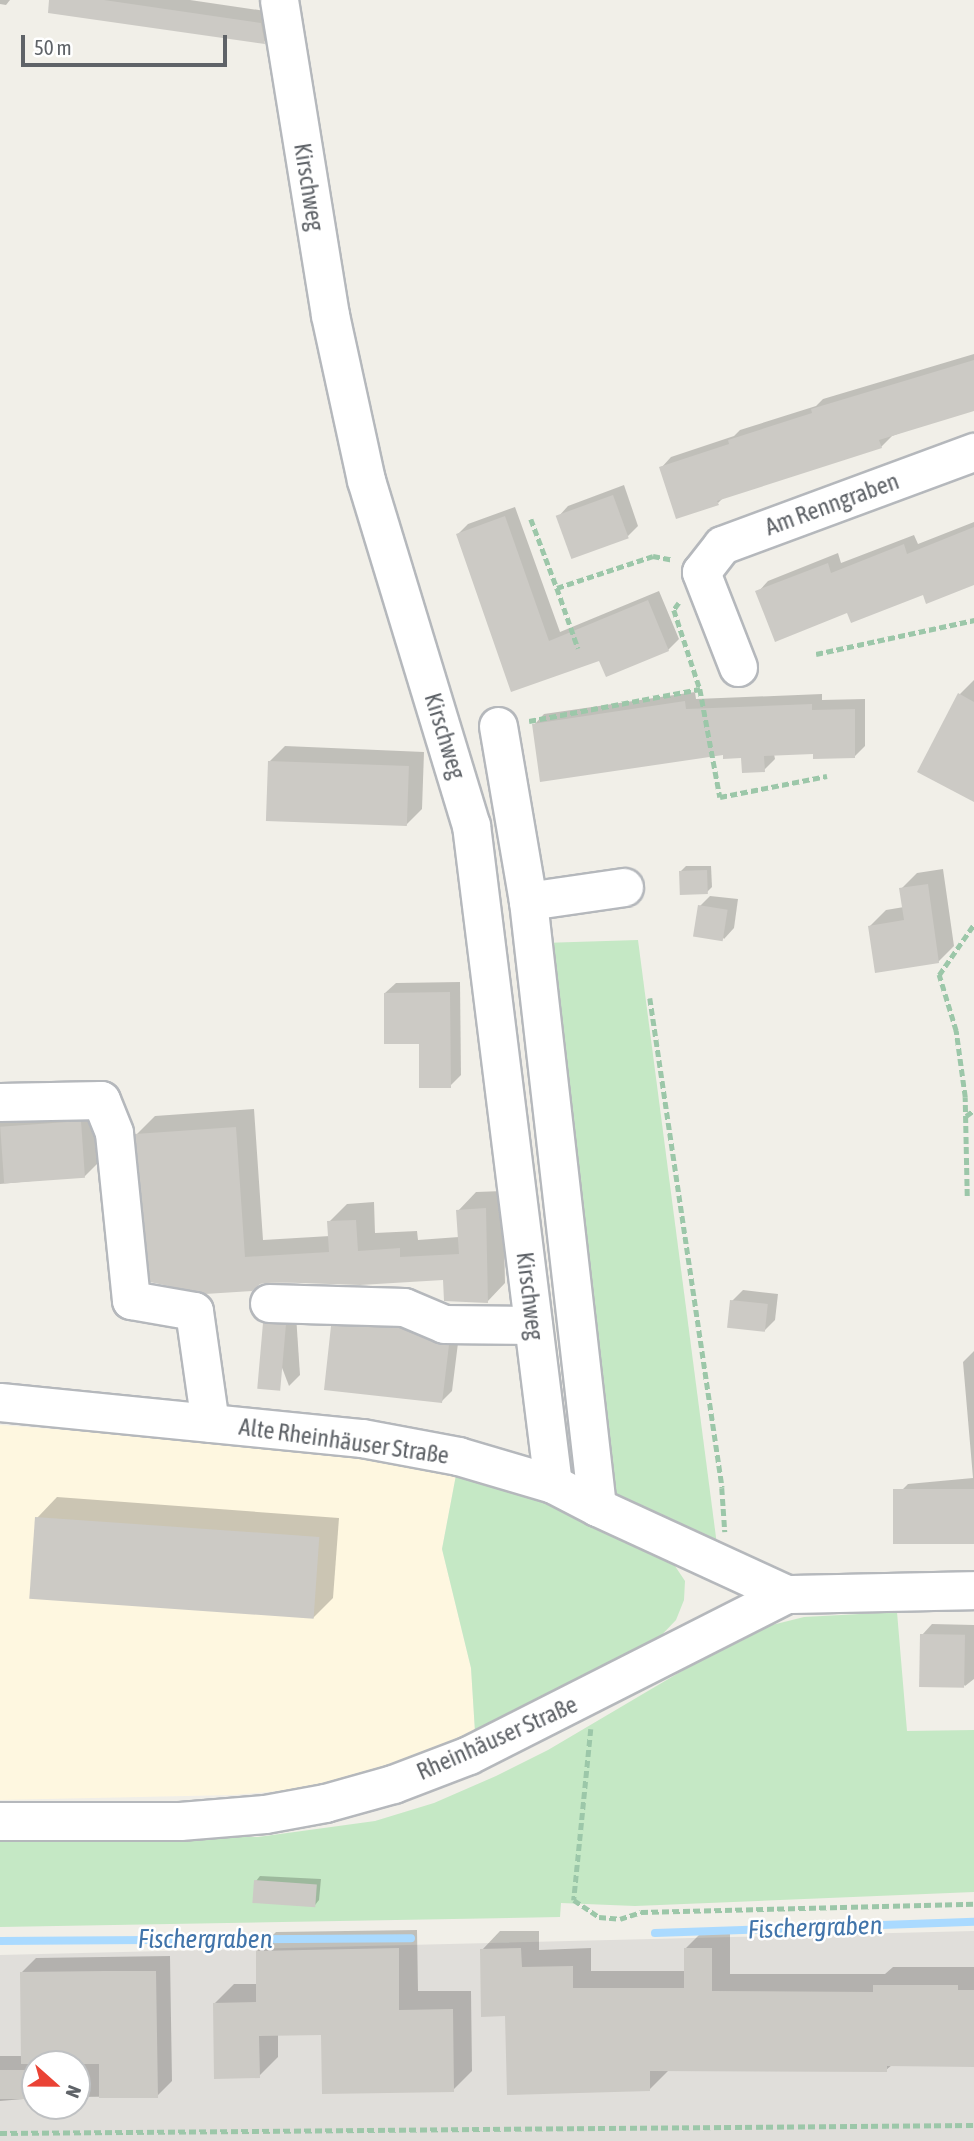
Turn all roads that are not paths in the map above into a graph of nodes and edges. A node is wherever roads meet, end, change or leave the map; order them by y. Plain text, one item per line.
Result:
1 (279, 0) edge
2 (974, 452) edge
3 (738, 667) dead end
4 (498, 726) road end
5 (624, 887) dead end
6 (528, 901) junction
7 (0, 1102) edge
8 (269, 1303) dead end
9 (533, 1325) junction
10 (0, 1402) edge
11 (210, 1423) junction
12 (553, 1484) junction
13 (597, 1507) junction
14 (974, 1590) edge
15 (786, 1594) junction
16 (0, 1821) edge

1 - 9 street, Kirschweg
2 - 3 street, Am Renngraben
4 - 6 street
5 - 6 street
6 - 13 street
7 - 11 street
8 - 9 street
9 - 12 street, Kirschweg
10 - 11 street, Alte Rheinhäuser Straße
11 - 12 street, Alte Rheinhäuser Straße
12 - 13 street, Alte Rheinhäuser Straße
13 - 15 street, Alte Rheinhäuser Straße
14 - 15 street, Rheinhäuser Straße
15 - 16 street, Rheinhäuser Straße

